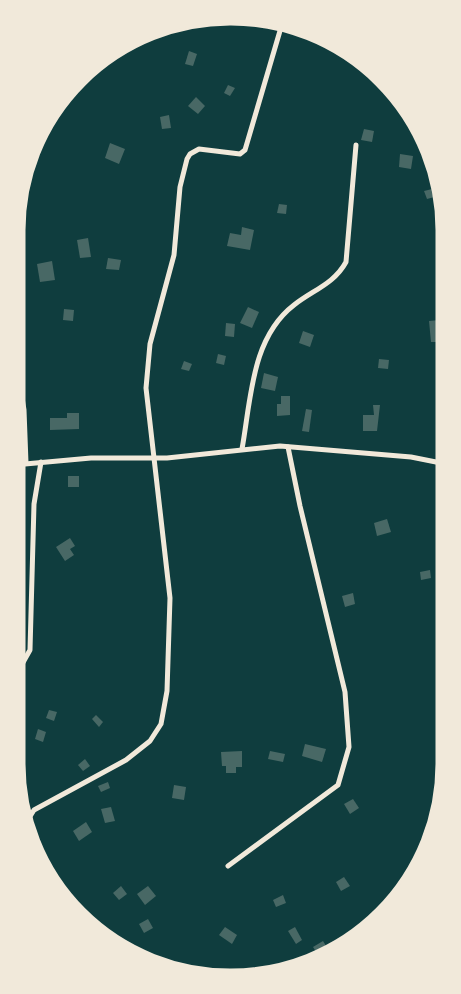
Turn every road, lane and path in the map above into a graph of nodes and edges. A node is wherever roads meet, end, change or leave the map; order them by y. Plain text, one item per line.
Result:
1 (280, 30) edge
2 (356, 145) dead end
3 (24, 410) edge
4 (288, 447) junction
5 (242, 449) junction
6 (153, 458) junction
7 (42, 462) junction
8 (437, 462) edge
9 (26, 463) joint
10 (24, 661) edge
11 (31, 815) edge
12 (228, 866) dead end

1 - 6 street
2 - 5 street
3 - 9 street
4 - 5 street
4 - 8 street
4 - 12 street
5 - 6 street
6 - 7 street
6 - 11 street
7 - 9 street
7 - 10 street

